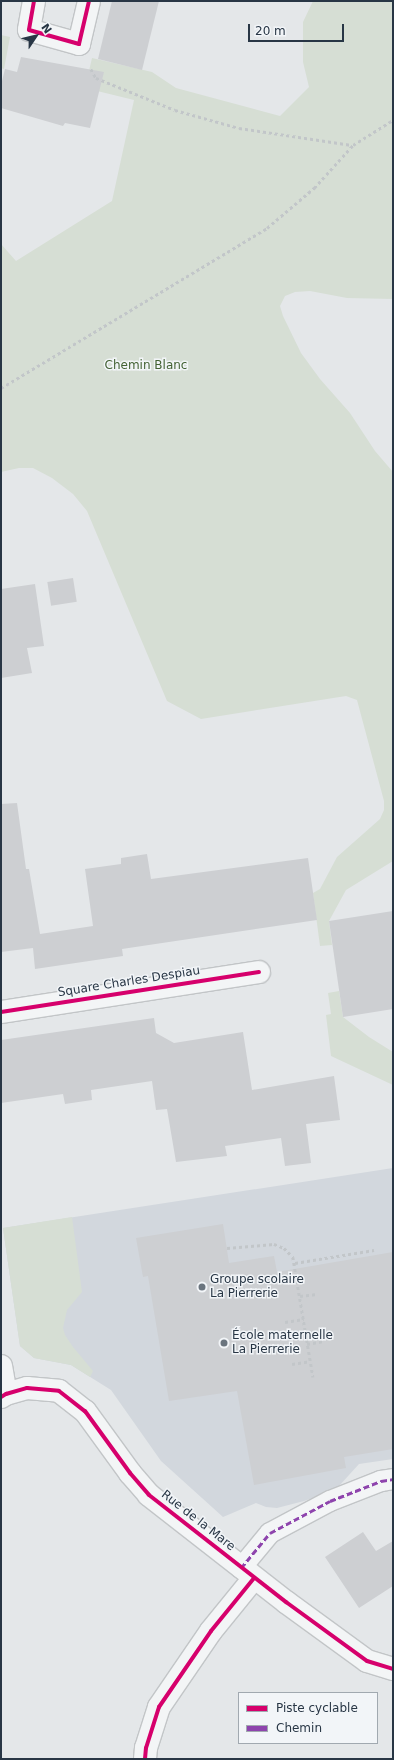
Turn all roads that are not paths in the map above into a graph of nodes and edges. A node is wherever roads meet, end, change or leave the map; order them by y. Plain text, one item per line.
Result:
1 (34, 1) edge
2 (89, 1) edge
3 (259, 972) dead end
4 (1, 1012) edge
5 (1, 1366) edge
6 (3, 1396) edge
7 (393, 1479) edge
8 (247, 1573) junction
9 (393, 1669) edge
10 (145, 1759) edge

1 - 2 street
3 - 4 street, Square Charles Despiau
5 - 6 street
6 - 8 street, Rue de la Mare
7 - 8 street
8 - 9 street, Rue de la Mare
8 - 10 street

